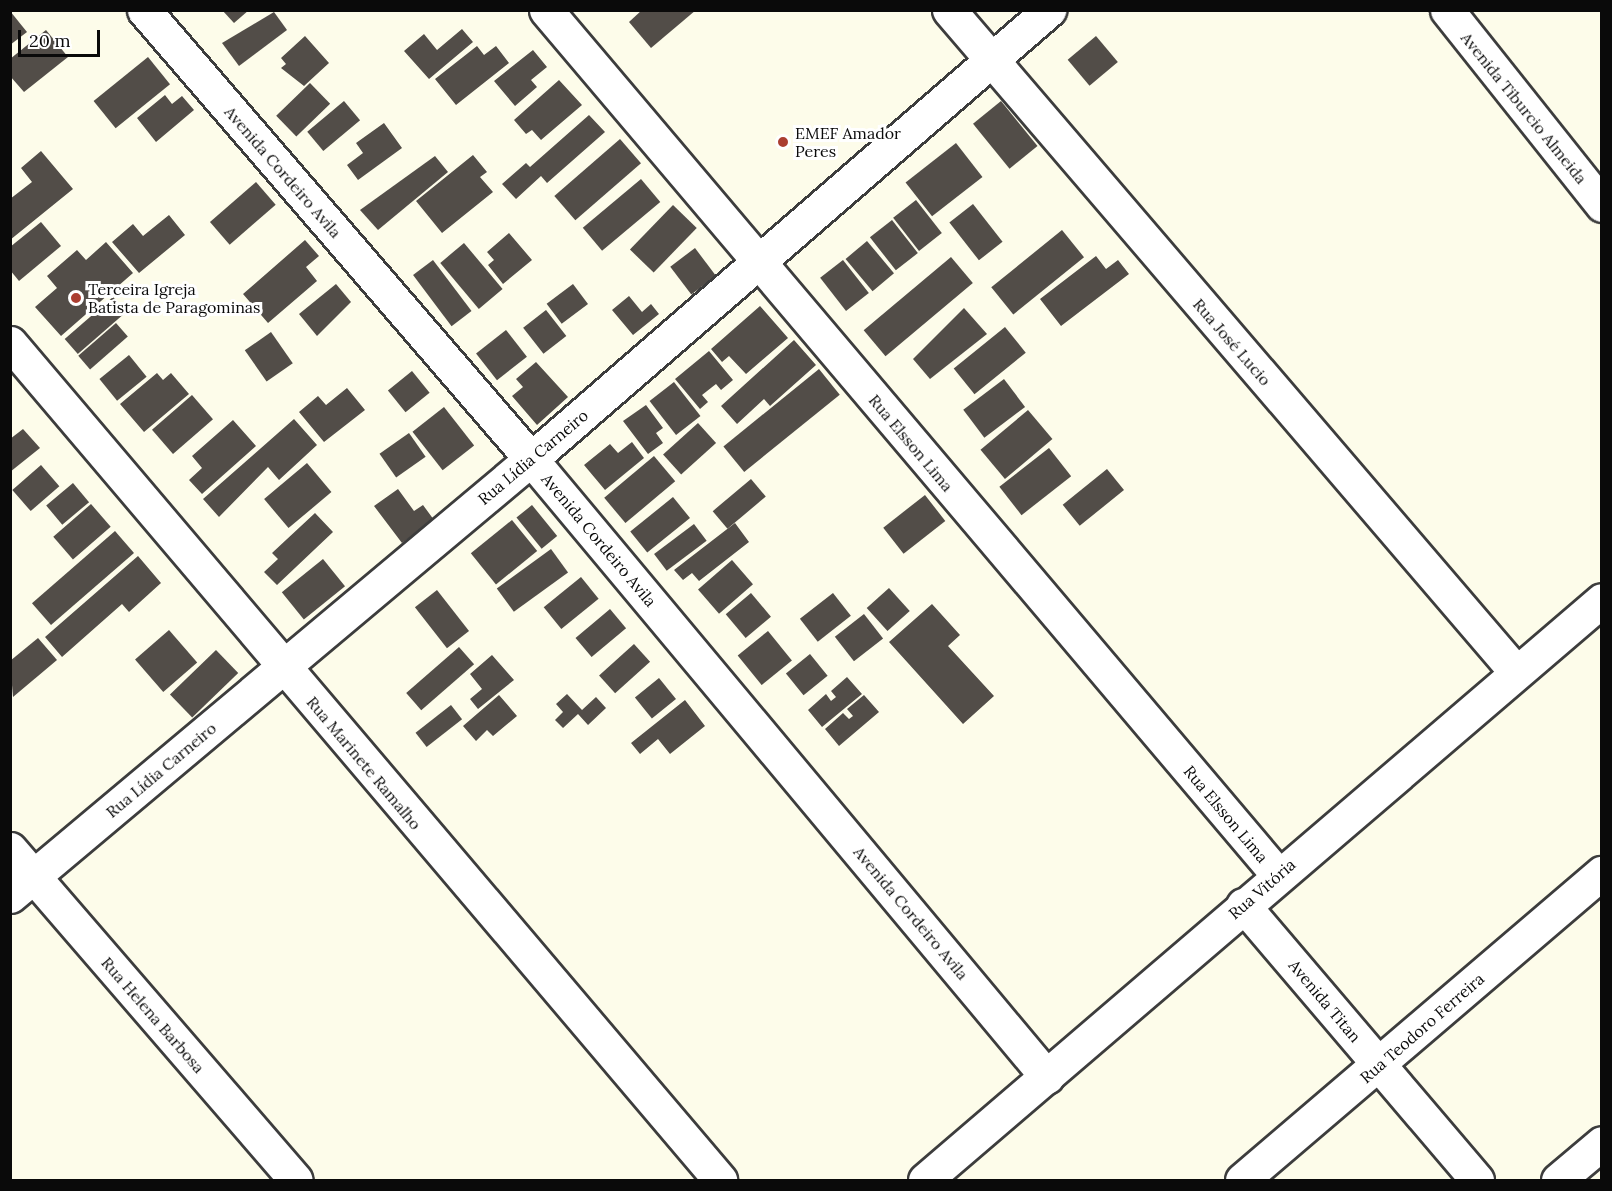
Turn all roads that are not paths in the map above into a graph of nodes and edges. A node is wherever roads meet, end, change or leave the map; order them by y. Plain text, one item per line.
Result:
1 (144, 10) edge
2 (546, 10) edge
3 (949, 10) edge
4 (1049, 10) edge
5 (1446, 10) edge
6 (989, 60) junction
7 (1602, 205) edge
8 (759, 264) junction
9 (10, 343) edge
10 (531, 459) junction
11 (1602, 600) edge
12 (283, 667) junction
13 (1516, 672) junction
14 (10, 849) edge
15 (1602, 873) edge
16 (1278, 875) junction
17 (22, 886) edge
18 (1243, 905) junction
19 (1379, 1065) junction
20 (1047, 1077) junction
21 (1602, 1143) edge
22 (296, 1180) edge
23 (720, 1180) edge
24 (925, 1180) edge
25 (1242, 1180) edge
26 (1477, 1180) edge
27 (1558, 1180) edge

1 - 10 street, Avenida Cordeiro Avila
2 - 8 street, Rua Elsson Lima
3 - 6 street, Rua José Lucio
4 - 6 street, Rua Lídia Carneiro
5 - 7 street, Avenida Tiburcio Almeida
6 - 8 street, Rua Lídia Carneiro
6 - 13 street, Rua José Lucio
8 - 10 street, Rua Lídia Carneiro
8 - 16 street, Rua Elsson Lima
9 - 12 street, Rua Marinete Ramalho
10 - 12 street, Rua Lídia Carneiro
10 - 20 street, Avenida Cordeiro Avila
11 - 13 street, Rua Vitória
12 - 17 street, Rua Lídia Carneiro
12 - 23 street, Rua Marinete Ramalho
13 - 16 street, Rua Vitória
14 - 17 street, Rua Helena Barbosa
15 - 19 street, Rua Teodoro Ferreira
16 - 18 street, Rua Vitória
17 - 22 street, Rua Helena Barbosa
18 - 19 street, Avenida Titan
18 - 20 street, Rua Vitória
19 - 25 street, Rua Teodoro Ferreira
19 - 26 street, Avenida Titan
20 - 24 street, Rua Vitória
21 - 27 street

